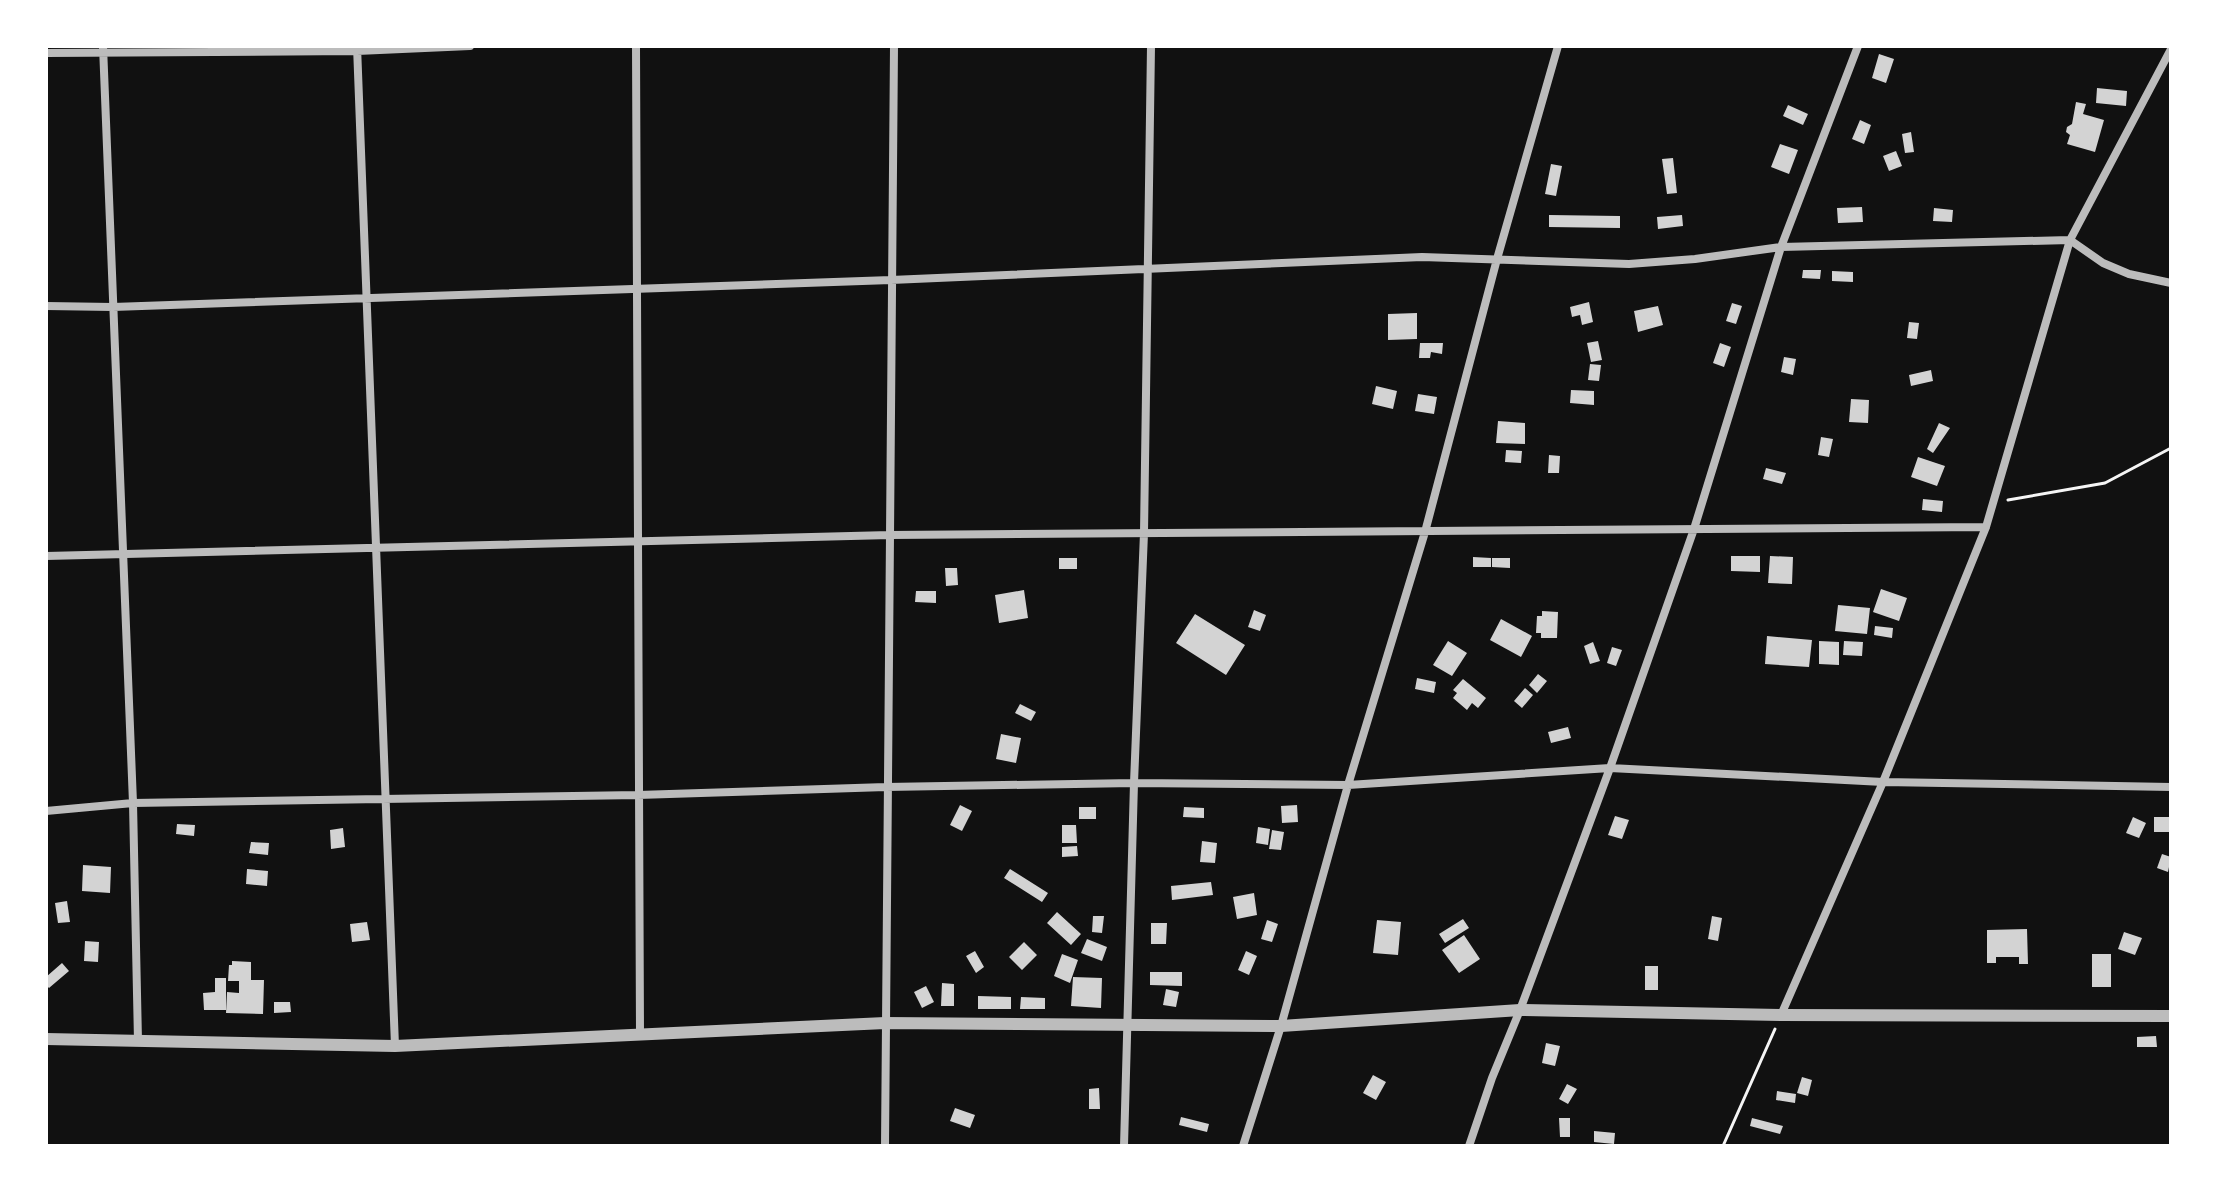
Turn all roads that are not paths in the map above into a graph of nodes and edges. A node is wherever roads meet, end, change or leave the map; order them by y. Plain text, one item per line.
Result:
1 (470, 46) edge
2 (636, 46) edge
3 (894, 46) edge
4 (1151, 46) edge
5 (1558, 46) edge
6 (1858, 46) edge
7 (357, 49) edge
8 (2171, 49) edge
9 (103, 50) edge
10 (46, 53) edge
11 (2070, 240) junction
12 (1781, 247) junction
13 (1497, 259) junction
14 (1146, 270) junction
15 (891, 280) junction
16 (2171, 283) edge
17 (637, 288) junction
18 (365, 298) junction
19 (46, 306) edge
20 (113, 307) junction
21 (1986, 527) junction
22 (1694, 529) junction
23 (1425, 532) junction
24 (1144, 533) junction
25 (890, 535) junction
26 (637, 541) junction
27 (374, 548) junction
28 (121, 554) junction
29 (46, 556) edge
30 (1610, 768) junction
31 (1883, 782) junction
32 (1134, 783) junction
33 (1348, 785) junction
34 (886, 787) junction
35 (2171, 787) edge
36 (638, 795) junction
37 (384, 800) junction
38 (133, 803) junction
39 (46, 811) edge
40 (1520, 1010) junction
41 (1781, 1015) junction
42 (2171, 1016) edge
43 (885, 1023) junction
44 (1129, 1025) junction
45 (1281, 1026) junction
46 (640, 1033) junction
47 (46, 1039) edge
48 (138, 1041) junction
49 (395, 1046) junction
50 (885, 1146) edge
51 (1124, 1146) edge
52 (1243, 1146) edge
53 (1469, 1146) edge

1 - 7 street
2 - 17 street
3 - 15 street
4 - 14 street
5 - 13 street
6 - 12 street
7 - 9 street
7 - 18 street
8 - 11 street
9 - 10 street
9 - 20 street
11 - 12 street
11 - 16 street
11 - 21 street
12 - 13 street
12 - 22 street
13 - 14 street
13 - 23 street
14 - 15 street
14 - 24 street
15 - 17 street
15 - 25 street
17 - 18 street
17 - 26 street
18 - 20 street
18 - 27 street
19 - 20 street
20 - 28 street
21 - 22 street
21 - 31 street
22 - 23 street
22 - 30 street
23 - 24 street
23 - 33 street
24 - 25 street
24 - 32 street
25 - 26 street
25 - 34 street
26 - 27 street
26 - 36 street
27 - 28 street
27 - 37 street
28 - 29 street
28 - 38 street
30 - 31 street
30 - 33 street
30 - 40 street
31 - 35 street
31 - 41 street
32 - 33 street
32 - 34 street
32 - 44 street
33 - 45 street
34 - 36 street
34 - 43 street
36 - 37 street
36 - 46 street
37 - 38 street
37 - 49 street
38 - 39 street
38 - 48 street
40 - 41 street
40 - 45 street
40 - 53 street
41 - 42 street
43 - 44 street
43 - 46 street
43 - 50 street
44 - 45 street
44 - 51 street
45 - 52 street
46 - 49 street
47 - 48 street
48 - 49 street

